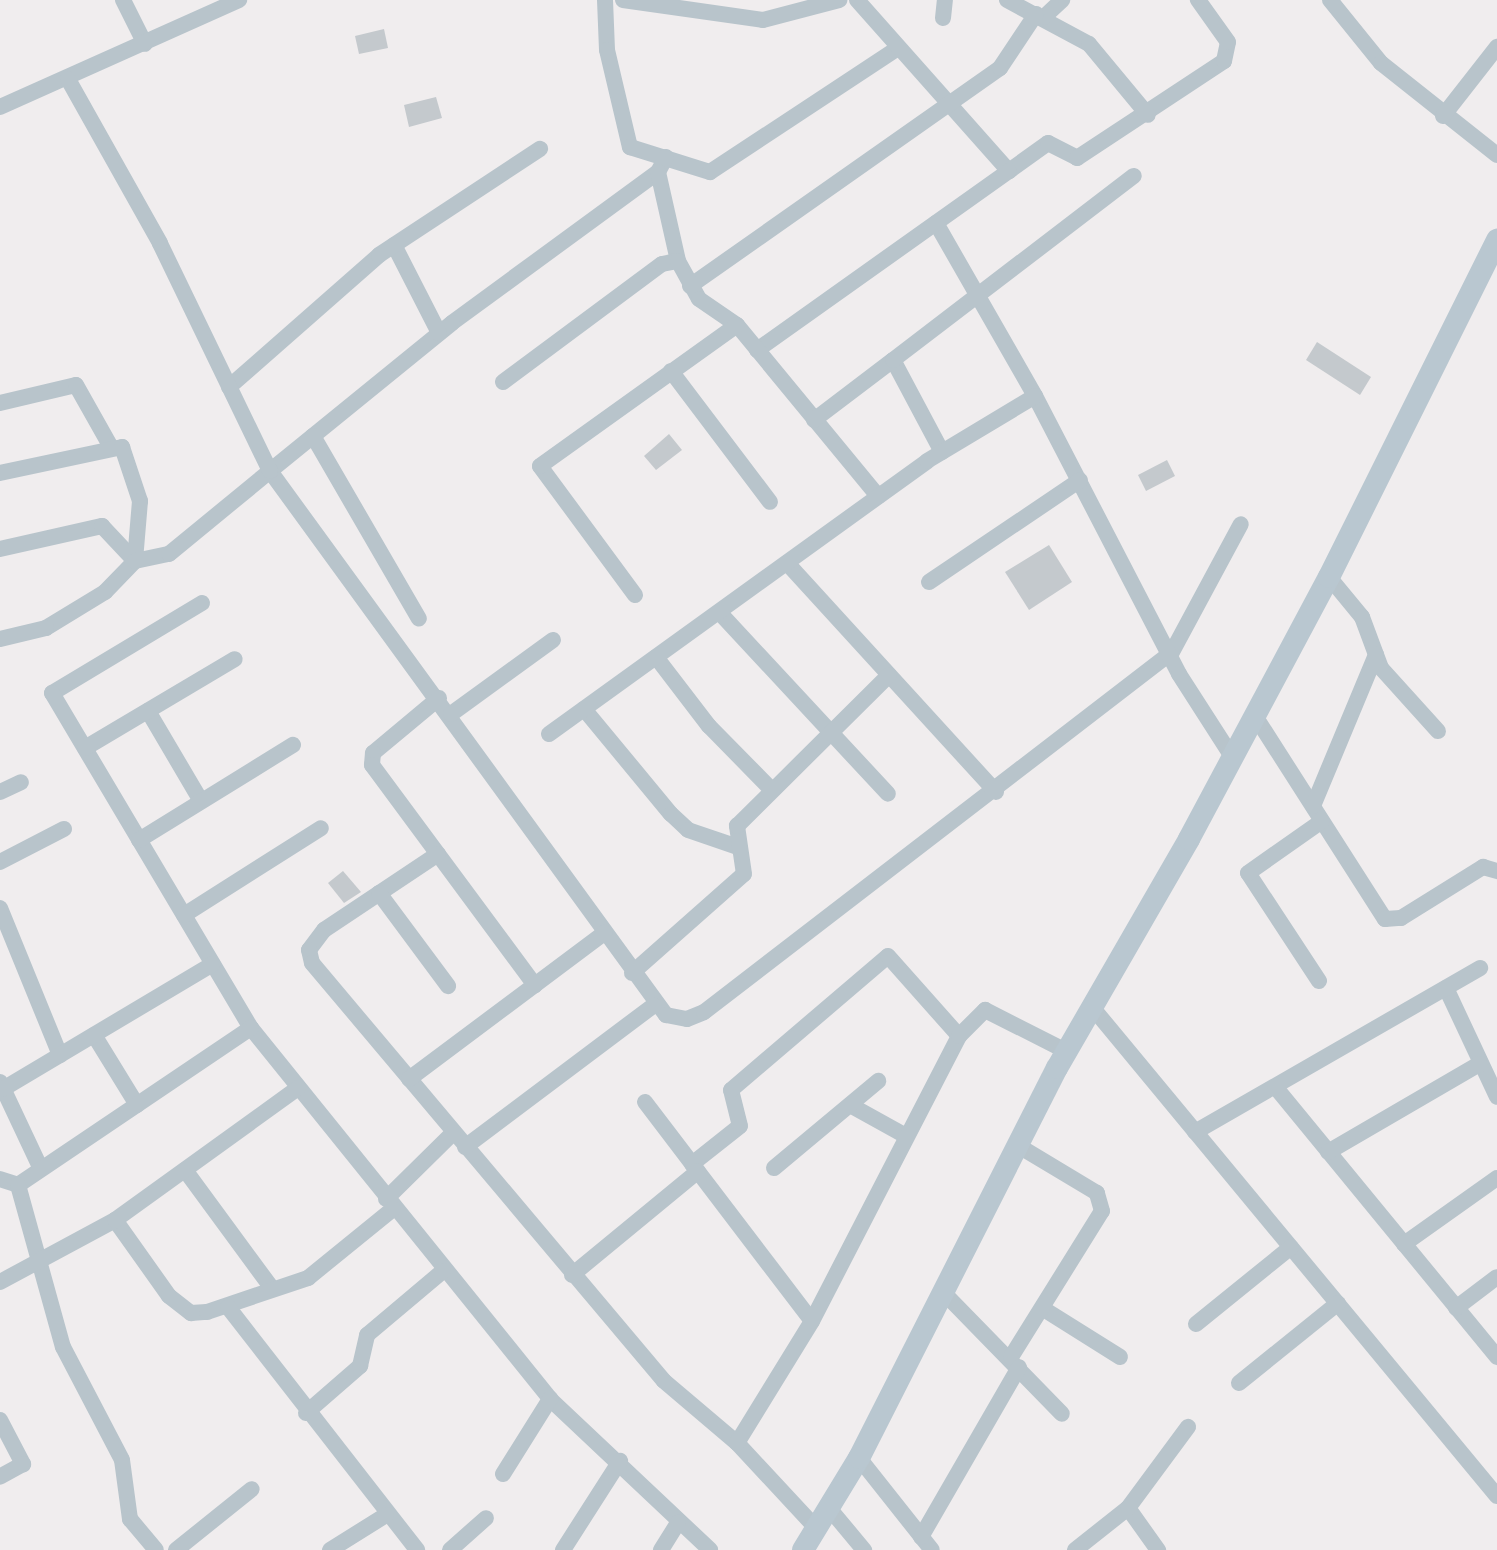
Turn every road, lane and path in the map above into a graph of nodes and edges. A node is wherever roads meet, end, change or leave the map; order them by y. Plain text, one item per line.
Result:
1 (123, 0) edge
2 (239, 0) edge
3 (605, 0) edge
4 (623, 0) edge
5 (839, 0) edge
6 (857, 0) edge
7 (945, 0) edge
8 (1007, 0) edge
9 (1062, 0) edge
10 (1198, 0) edge
11 (1330, 0) edge
12 (1040, 16) junction
13 (943, 18) dead end
14 (145, 44) junction
15 (1497, 47) edge
16 (898, 48) junction
17 (68, 79) junction
18 (0, 107) edge
19 (949, 107) junction
20 (1148, 115) junction
21 (1443, 116) junction
22 (540, 149) dead end
23 (1497, 155) edge
24 (666, 157) junction
25 (1009, 171) junction
26 (658, 172) junction
27 (1134, 176) dead end
28 (936, 223) junction
29 (1497, 240) edge
30 (394, 245) junction
31 (678, 261) junction
32 (690, 286) junction
33 (978, 294) junction
34 (737, 325) junction
35 (439, 333) junction
36 (757, 350) junction
37 (893, 360) junction
38 (671, 371) junction
39 (503, 382) dead end
40 (229, 387) junction
41 (1035, 396) junction
42 (0, 403) edge
43 (814, 420) junction
44 (313, 436) junction
45 (111, 447) junction
46 (942, 452) junction
47 (270, 471) junction
48 (0, 473) edge
49 (1080, 480) junction
50 (878, 496) junction
51 (770, 502) dead end
52 (1241, 524) dead end
53 (0, 549) edge
54 (135, 561) junction
55 (787, 563) junction
56 (1329, 577) junction
57 (929, 582) dead end
58 (635, 595) dead end
59 (202, 603) dead end
60 (719, 612) junction
61 (419, 619) dead end
62 (0, 639) edge
63 (553, 640) dead end
64 (1172, 652) junction
65 (1376, 655) junction
66 (656, 657) junction
67 (235, 659) dead end
68 (889, 675) junction
69 (439, 698) junction
70 (584, 709) junction
71 (148, 711) junction
72 (451, 714) junction
73 (1255, 716) junction
74 (829, 730) junction
75 (1438, 731) dead end
76 (549, 734) dead end
77 (293, 745) dead end
78 (85, 748) junction
79 (1233, 758) junction
80 (21, 782) dead end
81 (770, 788) junction
82 (0, 792) edge
83 (996, 792) junction
84 (888, 794) dead end
85 (201, 801) junction
86 (1317, 814) junction
87 (321, 828) dead end
88 (64, 829) dead end
89 (139, 840) junction
90 (738, 847) junction
91 (438, 854) junction
92 (0, 862) edge
93 (1497, 871) edge
94 (379, 893) junction
95 (0, 908) edge
96 (184, 915) junction
97 (604, 933) junction
98 (876, 941) dead end
99 (888, 956) junction
100 (213, 964) junction
101 (1480, 968) dead end
102 (632, 973) junction
103 (1319, 981) dead end
104 (535, 985) junction
105 (448, 986) dead end
106 (1446, 988) junction
107 (654, 1005) junction
108 (1092, 1007) junction
109 (251, 1028) junction
110 (94, 1035) junction
111 (959, 1036) junction
112 (1066, 1051) junction
113 (60, 1055) junction
114 (1479, 1064) junction
115 (409, 1079) junction
116 (878, 1081) dead end
117 (2, 1085) edge
118 (298, 1088) junction
119 (1277, 1089) junction
120 (1497, 1097) edge
121 (645, 1102) dead end
122 (137, 1105) junction
123 (850, 1105) junction
124 (1195, 1132) junction
125 (453, 1133) junction
126 (906, 1136) junction
127 (1017, 1145) junction
128 (465, 1147) junction
129 (1328, 1152) junction
130 (695, 1168) junction
131 (774, 1168) dead end
132 (41, 1169) junction
133 (185, 1170) junction
134 (1497, 1178) edge
135 (0, 1179) edge
136 (18, 1185) junction
137 (390, 1204) junction
138 (115, 1220) junction
139 (1404, 1244) junction
140 (1291, 1247) junction
141 (37, 1266) junction
142 (443, 1271) junction
143 (572, 1275) junction
144 (1497, 1277) edge
145 (0, 1282) edge
146 (271, 1287) junction
147 (943, 1292) junction
148 (1338, 1303) junction
149 (228, 1307) junction
150 (1042, 1308) junction
151 (1456, 1308) junction
152 (812, 1321) junction
153 (1196, 1324) dead end
154 (1120, 1357) dead end
155 (1497, 1357) edge
156 (1015, 1362) junction
157 (1239, 1383) dead end
158 (550, 1399) junction
159 (306, 1413) junction
160 (1062, 1414) dead end
161 (0, 1420) edge
162 (1188, 1427) dead end
163 (737, 1443) junction
164 (859, 1458) junction
165 (620, 1461) junction
166 (503, 1474) dead end
167 (0, 1477) edge
168 (252, 1489) dead end
169 (1497, 1496) edge
170 (829, 1508) junction
171 (1128, 1508) junction
172 (386, 1515) junction
173 (486, 1518) dead end
174 (678, 1523) junction
175 (817, 1529) junction
176 (926, 1543) edge
177 (156, 1550) edge
178 (176, 1550) edge
179 (330, 1550) edge
180 (417, 1550) edge
181 (450, 1550) edge
182 (563, 1550) edge
183 (661, 1550) edge
184 (710, 1550) edge
185 (803, 1550) edge
186 (864, 1550) edge
187 (1075, 1550) edge
188 (1158, 1550) edge

1 - 14 street
2 - 14 street
3 - 24 street
4 - 5 street
6 - 16 street
7 - 13 street
8 - 12 street
9 - 12 street
10 - 20 street
11 - 21 street
12 - 19 street
12 - 20 street
14 - 17 street
15 - 21 street
16 - 19 street
16 - 24 street
17 - 18 street
17 - 40 street
19 - 25 street
19 - 32 street
20 - 25 street
21 - 23 street
22 - 30 street
24 - 26 street
25 - 28 street
26 - 31 street
26 - 35 street
27 - 33 street
28 - 33 street
28 - 36 street
29 - 56 street
30 - 35 street
30 - 40 street
31 - 32 street
31 - 39 street
32 - 34 street
33 - 37 street
33 - 41 street
34 - 36 street
34 - 38 street
35 - 44 street
36 - 43 street
37 - 43 street
37 - 46 street
38 - 51 street
38 - 58 street
40 - 47 street
41 - 46 street
41 - 49 street
42 - 45 street
43 - 50 street
44 - 47 street
44 - 61 street
45 - 48 street
45 - 54 street
46 - 50 street
47 - 54 street
47 - 69 street
49 - 57 street
49 - 64 street
50 - 55 street
52 - 64 street
53 - 54 street
54 - 62 street
55 - 60 street
55 - 68 street
56 - 65 street
56 - 73 street
59 - 78 street
60 - 66 street
60 - 74 street
63 - 72 street
64 - 79 street
64 - 83 street
65 - 75 street
65 - 86 street
66 - 70 street
66 - 81 street
67 - 71 street
68 - 74 street
68 - 83 street
69 - 72 street
69 - 91 street
70 - 76 street
70 - 90 street
71 - 78 street
71 - 85 street
72 - 97 street
73 - 79 street
73 - 86 street
74 - 81 street
74 - 84 street
77 - 85 street
78 - 89 street
79 - 108 street
80 - 82 street
81 - 90 street
83 - 107 street
85 - 89 street
86 - 93 street
86 - 103 street
87 - 96 street
88 - 92 street
89 - 96 street
90 - 102 street
91 - 94 street
91 - 104 street
94 - 105 street
94 - 115 street
95 - 113 street
96 - 100 street
97 - 102 street
97 - 104 street
98 - 99 street
99 - 111 street
99 - 130 street
100 - 109 street
100 - 110 street
101 - 106 street
102 - 107 street
104 - 115 street
106 - 114 street
106 - 119 street
107 - 128 street
108 - 112 street
108 - 124 street
109 - 118 street
109 - 122 street
110 - 113 street
110 - 122 street
111 - 112 street
111 - 126 street
112 - 127 street
113 - 117 street
114 - 120 street
114 - 129 street
115 - 125 street
116 - 123 street
117 - 132 street
118 - 133 street
118 - 137 street
119 - 124 street
119 - 129 street
121 - 130 street
122 - 132 street
123 - 126 street
123 - 131 street
124 - 140 street
125 - 128 street
125 - 137 street
126 - 152 street
127 - 147 street
127 - 150 street
128 - 143 street
129 - 139 street
130 - 143 street
130 - 152 street
132 - 136 street
133 - 138 street
133 - 146 street
134 - 139 street
135 - 136 street
136 - 141 street
137 - 142 street
137 - 146 street
138 - 141 street
138 - 149 street
139 - 151 street
140 - 148 street
140 - 153 street
141 - 145 street
141 - 177 street
142 - 158 street
142 - 159 street
143 - 163 street
144 - 151 street
146 - 149 street
147 - 156 street
147 - 164 street
148 - 157 street
148 - 169 street
149 - 159 street
150 - 154 street
150 - 156 street
151 - 155 street
152 - 163 street
156 - 160 street
156 - 176 street
158 - 165 street
158 - 166 street
159 - 172 street
161 - 167 street
162 - 171 street
163 - 175 street
164 - 170 street
164 - 176 street
165 - 174 street
165 - 182 street
168 - 178 street
170 - 175 street
170 - 186 street
171 - 187 street
171 - 188 street
172 - 179 street
172 - 180 street
173 - 181 street
174 - 183 street
174 - 184 street
175 - 185 street

